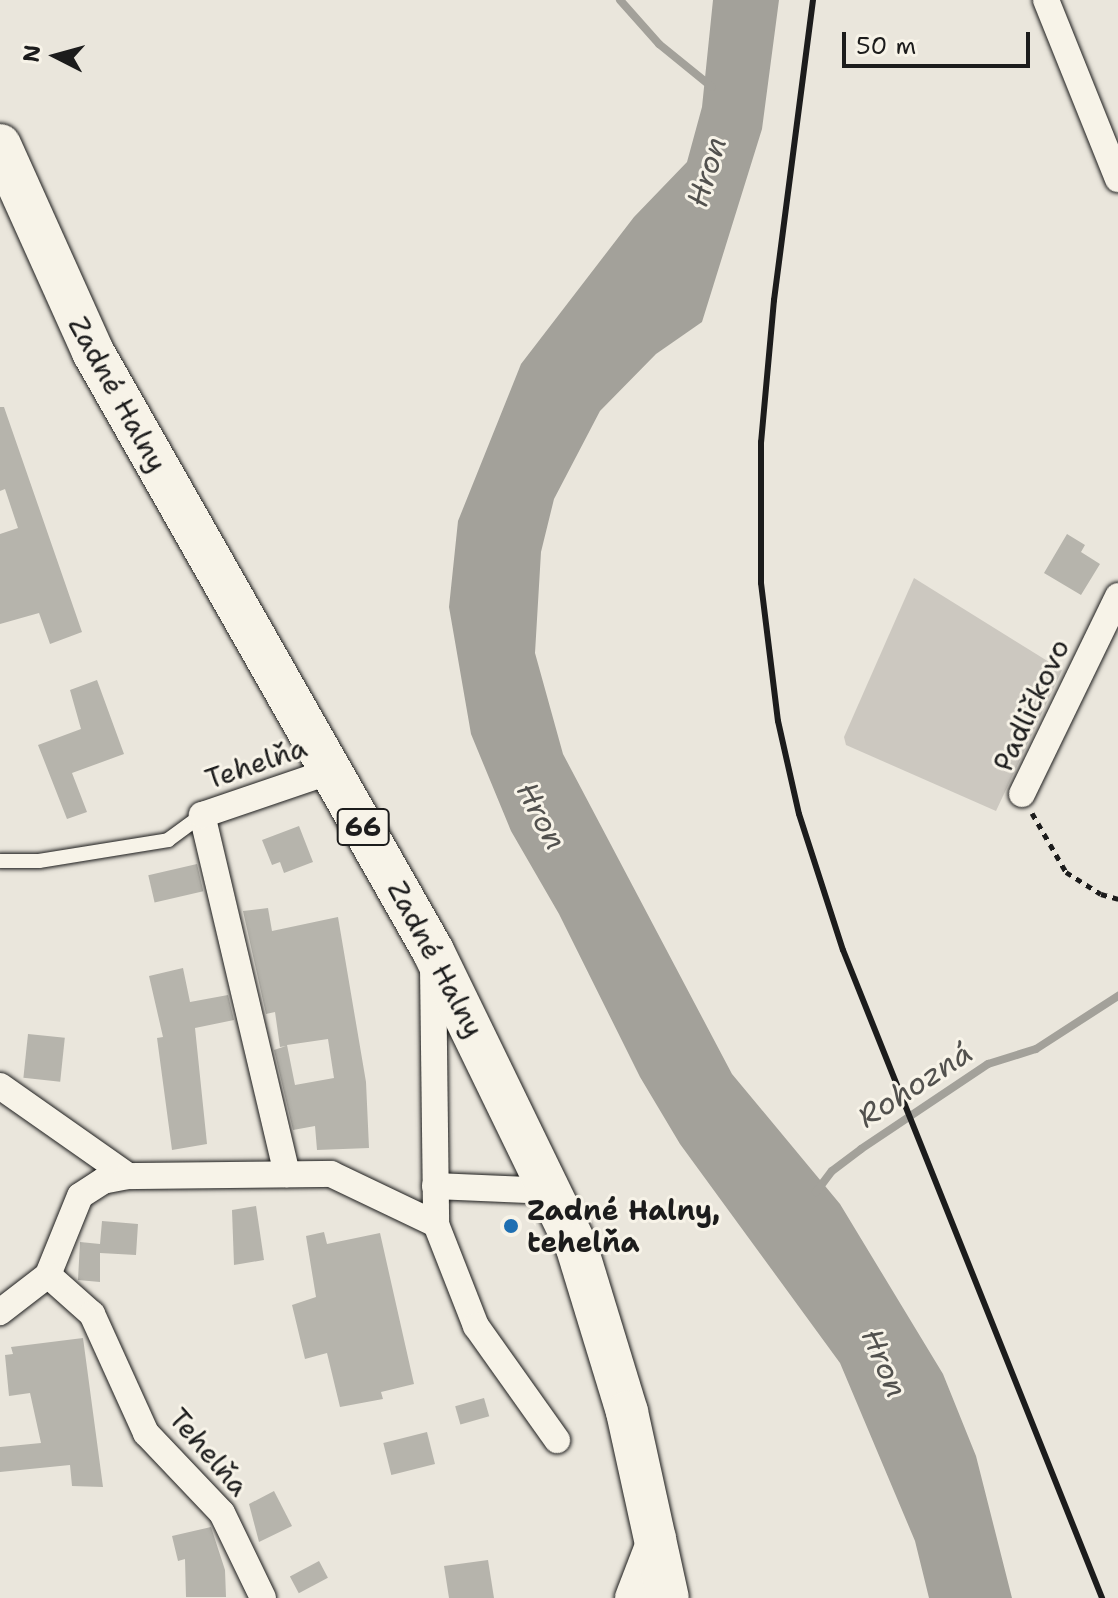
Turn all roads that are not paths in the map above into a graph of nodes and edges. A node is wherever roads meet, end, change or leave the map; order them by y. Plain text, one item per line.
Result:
1 (1046, 0) edge
2 (0, 145) edge
3 (1118, 179) edge
4 (1118, 596) edge
5 (331, 771) junction
6 (1022, 794) road end
7 (202, 815) junction
8 (0, 861) edge
9 (433, 951) junction
10 (0, 1086) edge
11 (287, 1174) junction
12 (128, 1176) junction
13 (435, 1186) junction
14 (551, 1191) junction
15 (436, 1224) junction
16 (48, 1275) junction
17 (0, 1312) edge
18 (557, 1440) dead end
19 (657, 1538) junction
20 (263, 1598) edge
21 (634, 1598) edge
22 (668, 1598) edge

1 - 3 street
2 - 5 main road, Zadné Halny / 66
4 - 6 street, Padličkovo
5 - 7 street, Tehelňa
5 - 9 main road, Zadné Halny / 66
7 - 8 lane, Tehelňa
7 - 11 street, Tehelňa
9 - 13 street
9 - 14 main road, Zadné Halny / 66
10 - 12 street
11 - 12 street
11 - 15 street
12 - 16 street
13 - 14 street
13 - 15 street
14 - 19 main road, Zadné Halny / 66
15 - 18 street
16 - 17 street
16 - 20 street, Tehelňa
19 - 21 street
19 - 22 main road, Zadné Halny / 66

